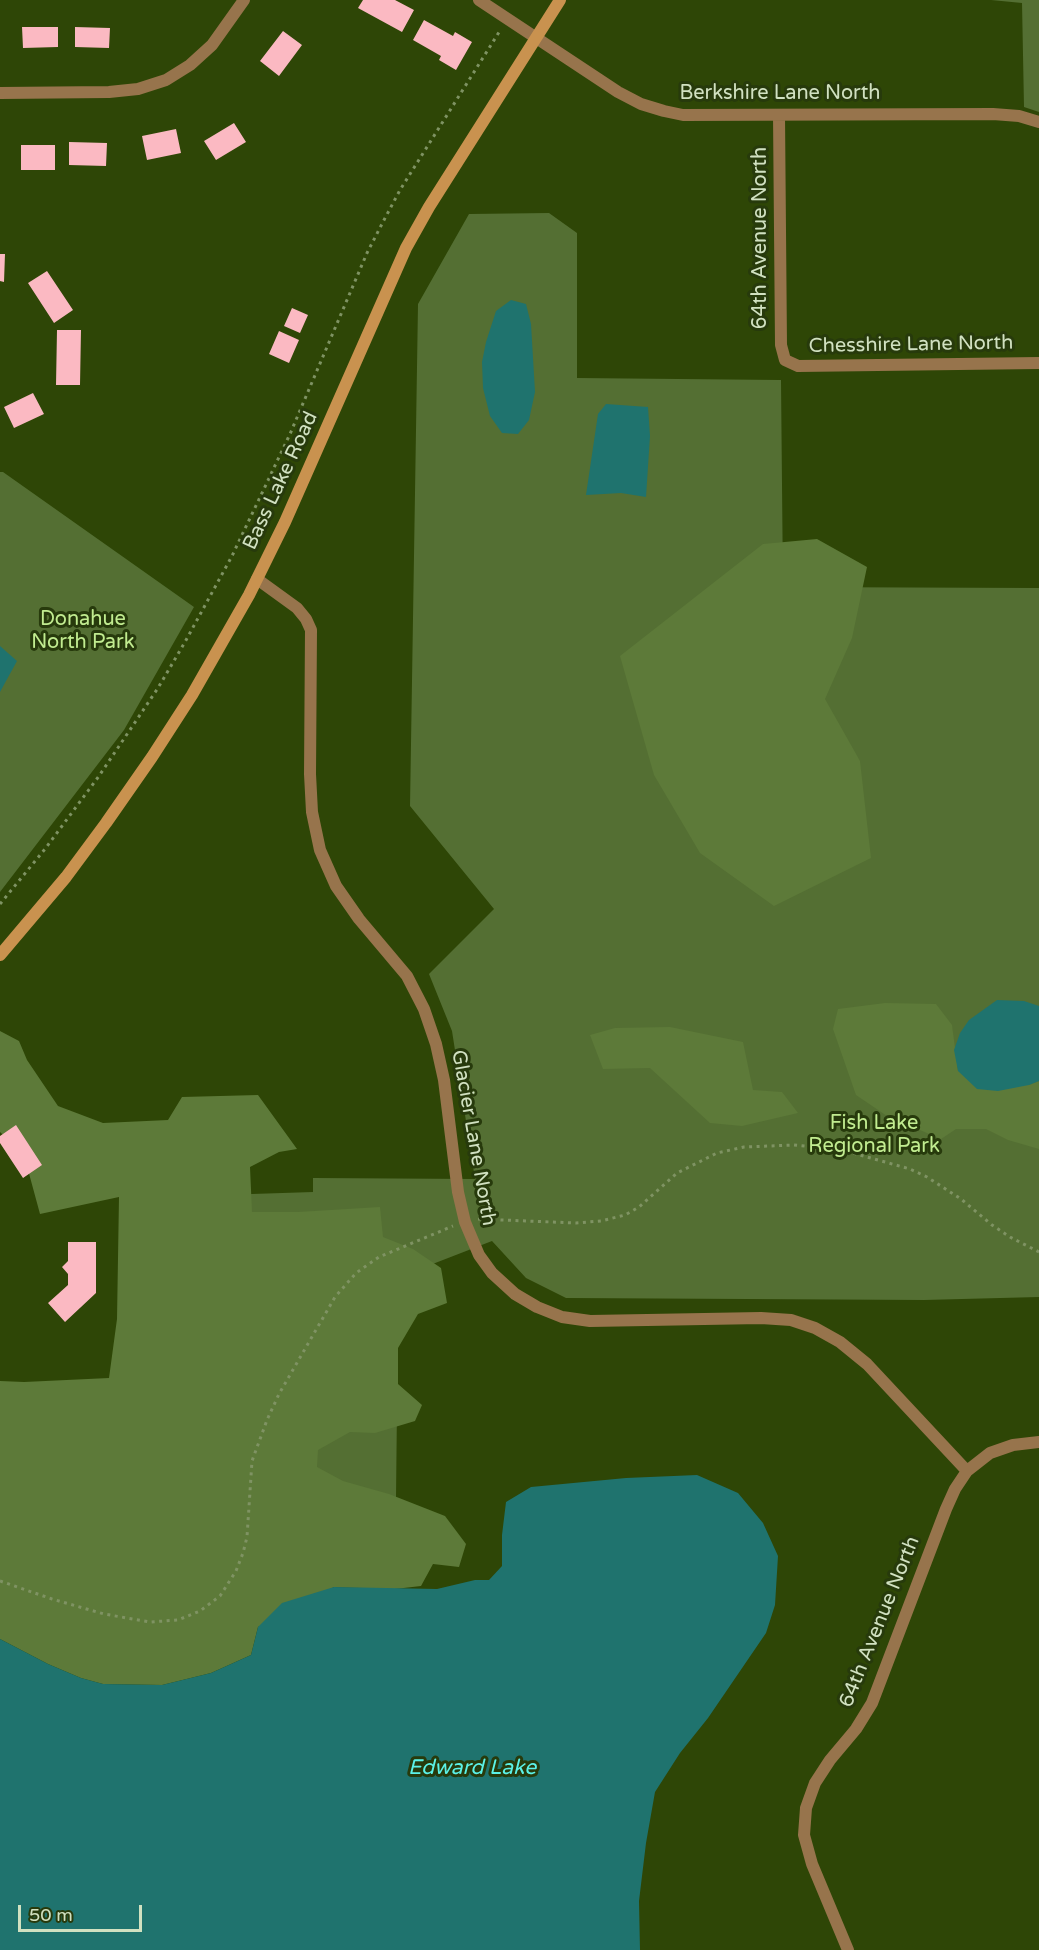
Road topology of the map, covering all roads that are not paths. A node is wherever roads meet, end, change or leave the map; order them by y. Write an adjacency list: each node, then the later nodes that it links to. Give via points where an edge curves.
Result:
1 (244, 0): 5 (street, via 212,45 166,80 138,89 109,92)
2 (479, 0): 4 (street, Berkshire Lane North)
3 (560, 0): 4 (main road, Bass Lake Road)
4 (535, 39): 6 (street, Berkshire Lane North, via 641,104 683,115); 10 (main road, Bass Lake Road, via 406,248 313,462)
5 (0, 93)
6 (779, 115): 7 (street, Berkshire Lane North, via 993,114); 8 (street, 64th Avenue North, via 781,345)
7 (1039, 122)
8 (785, 360): 9 (street, Chesshire Lane North, via 798,366)
9 (1039, 363)
10 (257, 579): 11 (main road, Bass Lake Road, via 152,757 66,877); 13 (street, Glacier Lane North, via 297,608 311,630 310,774 320,850 336,886 407,976 424,1009 444,1080 465,1222 479,1255 492,1273 515,1294 562,1317 590,1321 761,1318 791,1320 815,1328 867,1364)
11 (0, 955)
12 (1039, 1442): 13 (street, via 998,1450)
13 (967, 1471): 14 (street, 64th Avenue North, via 946,1509 872,1703 815,1783 806,1808 804,1835 812,1864)
14 (848, 1950)

